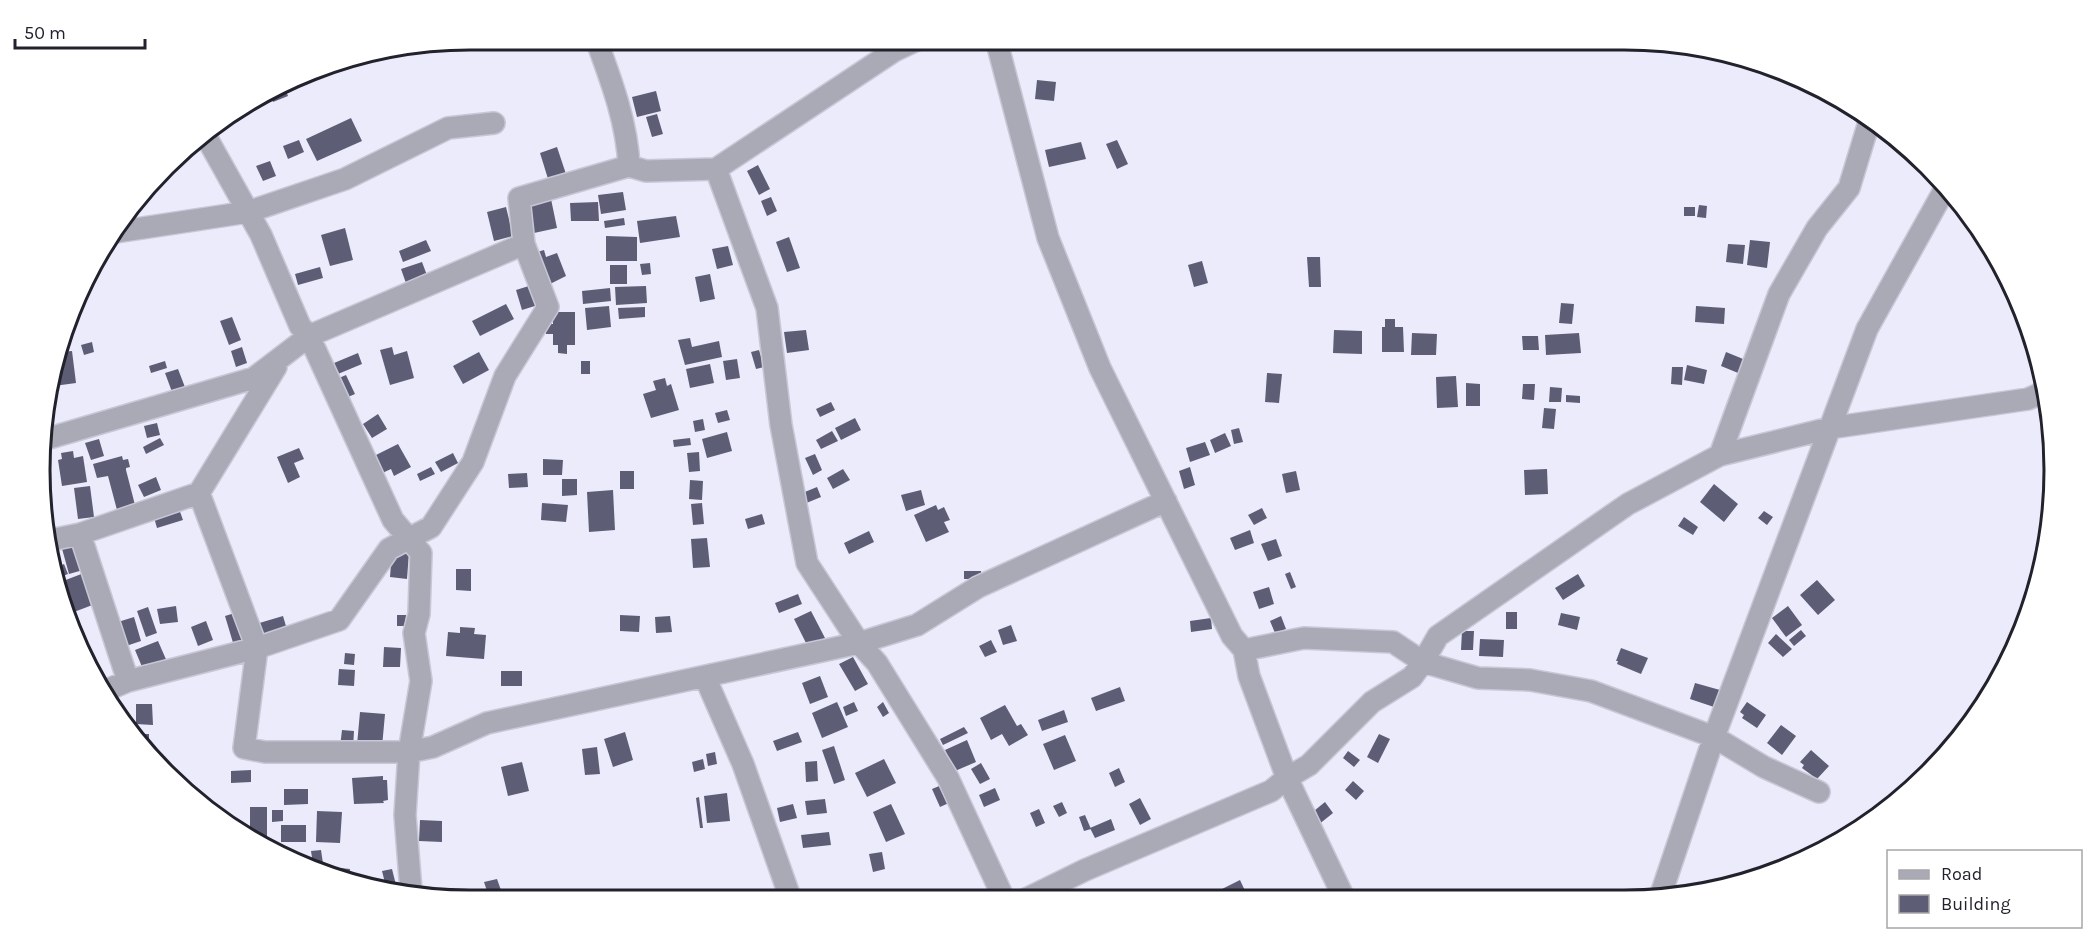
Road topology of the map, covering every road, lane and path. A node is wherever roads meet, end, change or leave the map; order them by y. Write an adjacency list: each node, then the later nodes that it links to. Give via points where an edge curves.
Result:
1 (600, 50): 7 (street, via 614,87)
2 (896, 50): 8 (street)
3 (999, 50): 20 (street, via 1048,238 1100,368)
4 (494, 123): 10 (street, via 448,128 345,179)
5 (1868, 127): 18 (street, via 1849,189 1817,228 1779,294)
6 (208, 141): 10 (street)
7 (629, 166): 8 (street, via 646,171); 12 (street, via 519,198)
8 (716, 169): 24 (street, via 767,308 781,425 807,563)
9 (1942, 195): 16 (street, via 1867,329)
10 (248, 212): 11 (street); 13 (street, via 300,326)
11 (124, 231)
12 (524, 244): 13 (street); 22 (street, via 548,307 505,376 473,462 431,527)
13 (309, 336): 14 (street); 22 (street, via 393,520)
14 (284, 355): 17 (street, via 254,378); 19 (street)
15 (2037, 395): 16 (street)
16 (1830, 428): 18 (street); 31 (street)
17 (50, 438)
18 (1720, 455): 27 (street, via 1628,504 1438,636)
19 (199, 493): 21 (street); 25 (street)
20 (1166, 501): 24 (street, via 978,587 917,625); 26 (street, via 1232,636)
21 (80, 534): 23 (street); 29 (street)
22 (409, 539): 25 (street, via 389,549 339,620); 32 (street, via 421,553 419,614 414,633 421,681)
23 (56, 540)
24 (859, 643): 28 (street); 38 (street, via 877,663 948,778)
25 (257, 648): 29 (street); 32 (street, via 244,748 265,752)
26 (1244, 650): 27 (street, via 1304,638 1393,642); 33 (street, via 1249,676)
27 (1423, 662): 31 (street, via 1478,678 1530,680 1591,691); 33 (street, via 1412,677 1372,702 1309,765)
28 (705, 677): 32 (street, via 487,723 433,747); 37 (street, via 743,764)
29 (128, 681): 30 (street)
30 (111, 688)
31 (1714, 737): 34 (street, via 1764,767); 36 (street)
32 (409, 752): 35 (street, via 405,815)
33 (1287, 778): 39 (street, via 1271,791); 40 (street)
34 (1819, 792)
35 (411, 886)
36 (1663, 889)
37 (787, 890)
38 (1000, 890)
39 (1044, 890)
40 (1340, 890)

